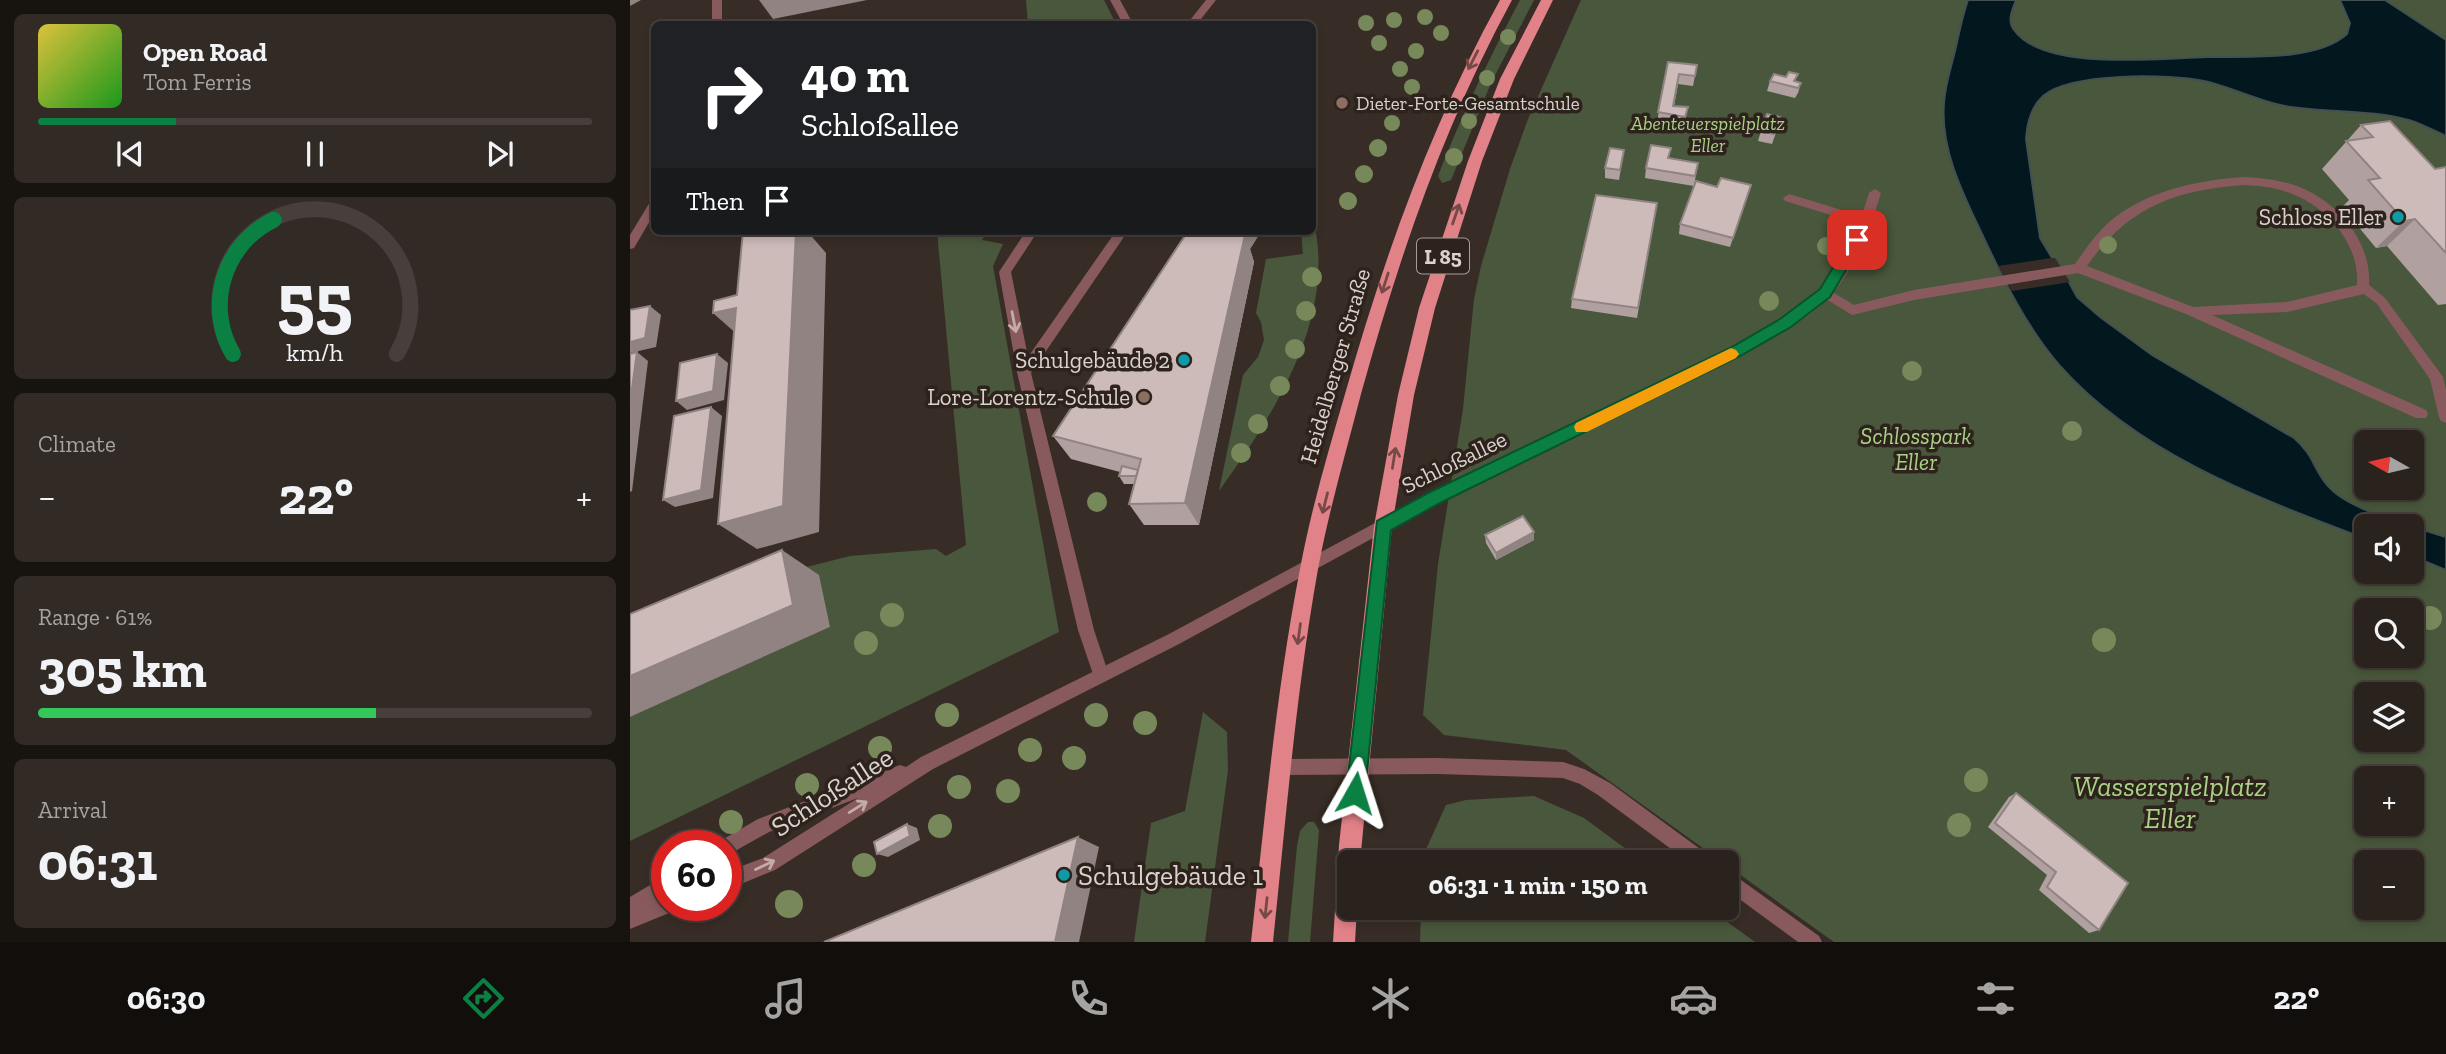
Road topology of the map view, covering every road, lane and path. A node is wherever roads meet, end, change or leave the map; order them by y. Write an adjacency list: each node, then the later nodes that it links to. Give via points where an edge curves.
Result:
1 (717, 0): 6 (street)
2 (1115, 0): 7 (street)
3 (1211, 0): 8 (street)
4 (1506, 0): 24 (main road, Heidelberger Straße / L 85, one-way to 24, via 1430,151 1401,233 1372,324)
5 (1547, 0): 23 (main road, L 85, one-way to 5, via 1406,395 1451,228 1507,79)
6 (717, 21)
7 (1126, 21)
8 (1194, 21)
9 (1875, 193): 12 (street, Schloßallee)
10 (1789, 198): 12 (street)
11 (651, 210): 15 (street)
12 (1867, 222): 18 (street, Schloßallee)
13 (1029, 235): 20 (street, one-way to 20, via 1005,272)
14 (1119, 235): 20 (street)
15 (630, 245)
16 (2080, 268): 17 (street, via 2109,229 2159,199 2218,183 2268,183 2295,191 2331,213 2358,252); 18 (street, via 2005,278 1852,310); 19 (street)
17 (2363, 288): 19 (street, via 2287,307); 22 (street, via 2381,301 2436,377)
18 (1825, 293): 23 (street, Schloßallee, via 1801,313 1735,352)
19 (2190, 311): 21 (street)
20 (1024, 372): 25 (street)
21 (2421, 414)
22 (2446, 417)
23 (1383, 526): 24 (street, Schloßallee); 27 (main road, L 85)
24 (1310, 566): 25 (street, Schloßallee); 28 (main road, Heidelberger Straße / L 85, one-way to 28)
25 (1101, 676): 26 (street, Schloßallee)
26 (927, 763): 29 (street, Schloßallee, via 764,825); 31 (street, Schloßallee, one-way to 26, via 769,864)
27 (1358, 766): 28 (street); 30 (street, via 1563,770 1604,789); 38 (main road, L 85)
28 (1282, 767): 37 (main road, Heidelberger Straße / L 85, one-way to 37)
29 (742, 838)
30 (1687, 850)
31 (742, 875)
32 (1739, 888): 39 (street)
33 (651, 894): 34 (street)
34 (630, 907)
35 (651, 912): 36 (street)
36 (630, 920)
37 (1262, 942)
38 (1344, 942)
39 (1814, 942)

